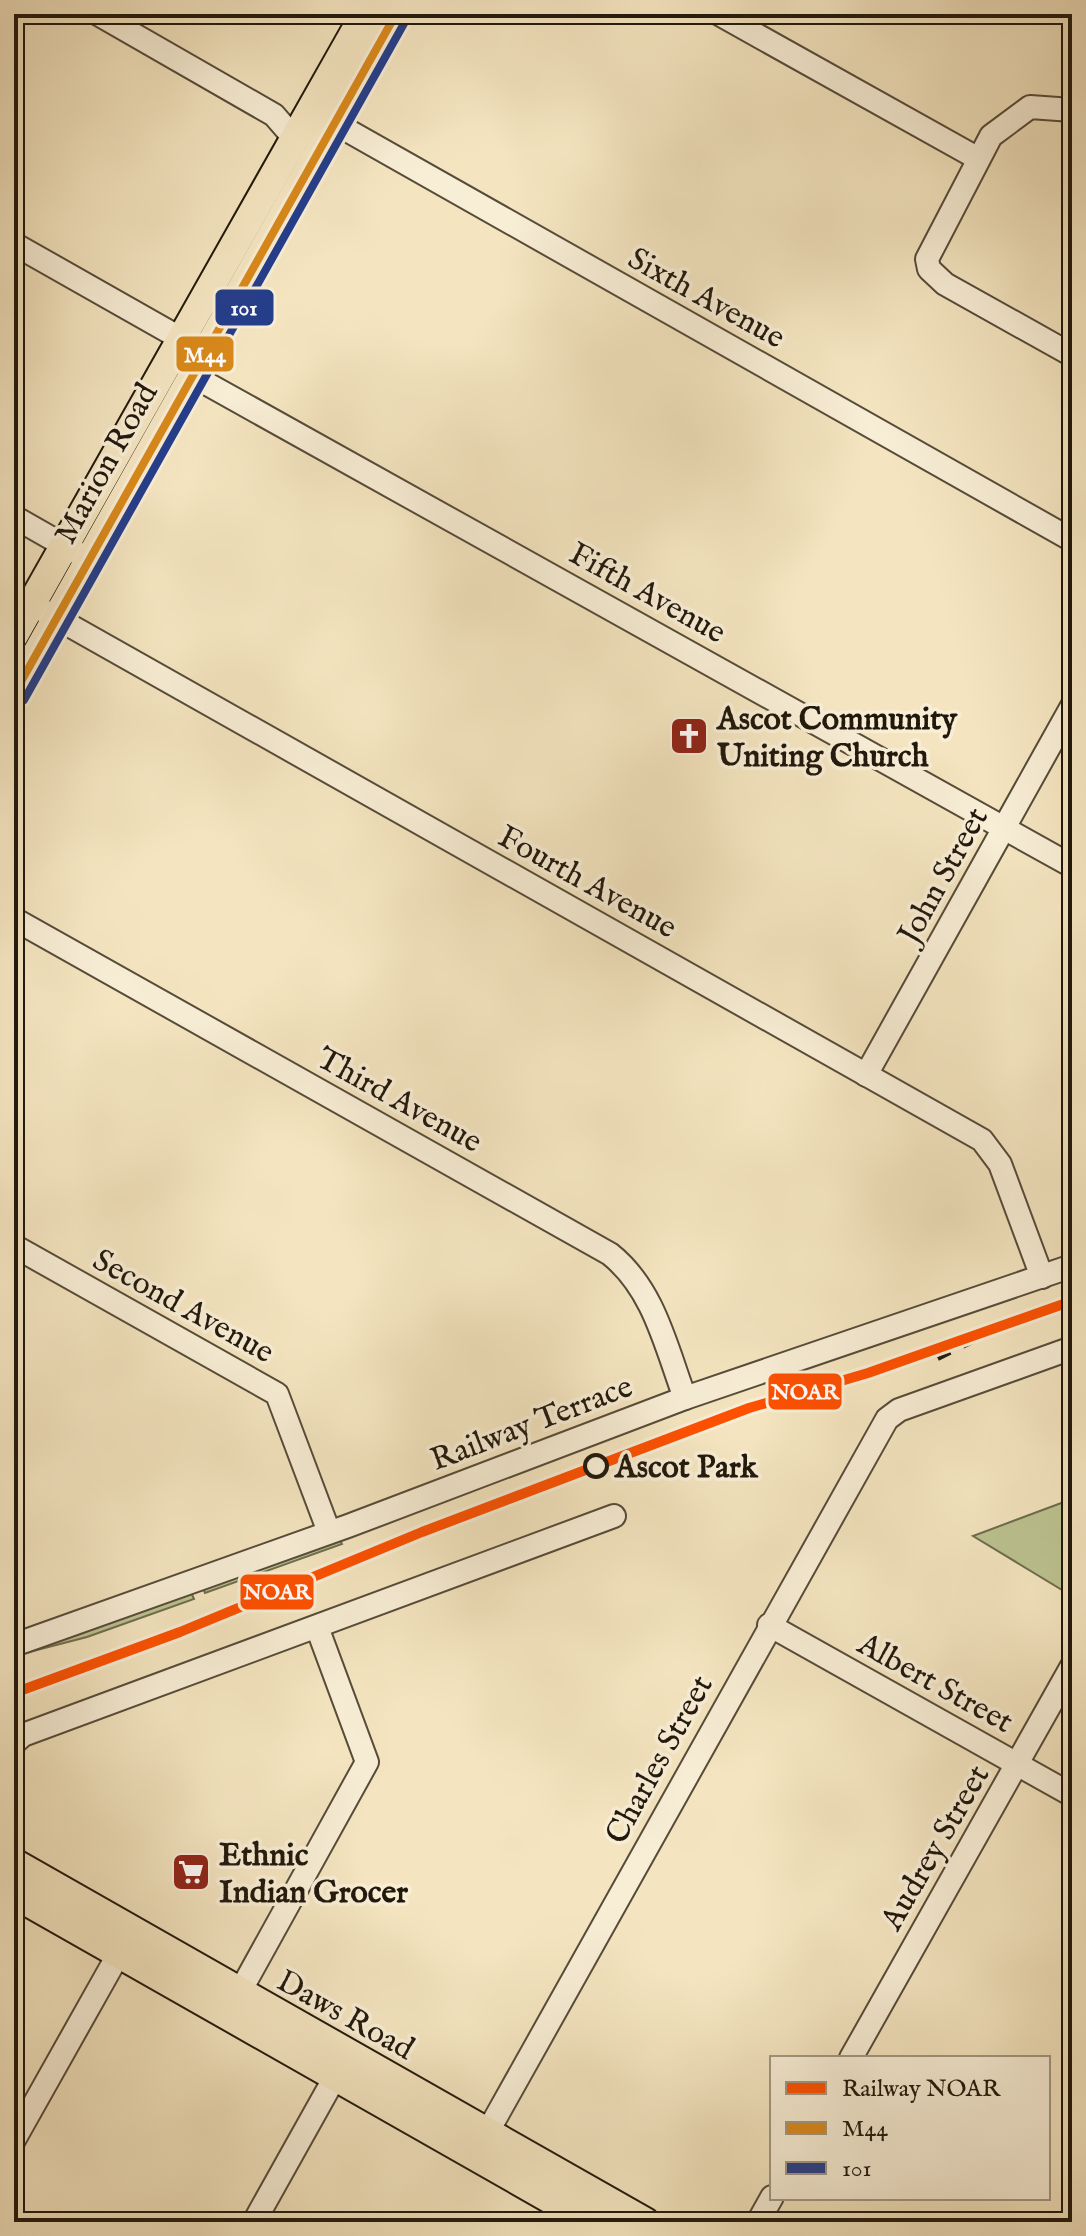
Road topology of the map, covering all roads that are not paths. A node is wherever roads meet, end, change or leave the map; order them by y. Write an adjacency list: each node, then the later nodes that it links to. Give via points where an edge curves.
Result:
1 (98, 14): 7 (street, via 274,115)
2 (365, 14): 6 (main road, Marion Road)
3 (396, 14): 6 (main road, Marion Road)
4 (719, 14): 8 (street)
5 (1072, 110): 8 (street, via 1030,107 991,136)
6 (322, 116): 7 (main road, Marion Road); 12 (main road, Marion Road); 14 (street, Sixth Avenue)
7 (294, 138): 10 (main road, Marion Road)
8 (977, 158): 11 (street, via 929,251 929,269 945,284)
9 (14, 244): 10 (street, Fifth Avenue)
10 (181, 339): 12 (street, Fifth Avenue); 15 (main road, Marion Road)
11 (1072, 355)
12 (199, 364): 16 (main road, Marion Road); 22 (street, Fifth Avenue, via 219,388)
13 (14, 517): 15 (street)
14 (1072, 540)
15 (65, 545): 16 (street); 17 (main road, Marion Road)
16 (90, 560): 18 (main road, Marion Road)
17 (32, 604): 18 (street, Fourth Avenue); 19 (main road, Marion Road)
18 (56, 618): 20 (main road, Marion Road); 25 (street, Fourth Avenue)
19 (14, 635)
20 (14, 694)
21 (1072, 706): 22 (street, John Street)
22 (1005, 828): 23 (street, Fifth Avenue); 25 (street, John Street)
23 (1072, 866)
24 (14, 919): 30 (street, Third Avenue, via 610,1254 631,1271 646,1294)
25 (866, 1075): 28 (street, Fourth Avenue, via 982,1140 1000,1164)
26 (14, 1246): 32 (street, Second Avenue, via 277,1394)
27 (1072, 1266): 28 (street, Railway Terrace)
28 (1042, 1277): 30 (street, Railway Terrace)
29 (1072, 1348): 33 (street, Charles Street, via 899,1410 887,1419)
30 (685, 1398): 32 (street, Railway Terrace)
31 (614, 1516): 34 (street)
32 (329, 1532): 35 (street, Railway Terrace)
33 (769, 1625): 38 (street, Albert Street); 46 (street, Charles Street)
34 (317, 1627): 37 (street, via 23,1735); 43 (street, via 367,1762)
35 (14, 1645)
36 (1072, 1666): 38 (street, Audrey Street)
37 (14, 1743)
38 (1017, 1765): 39 (street, Albert Street); 44 (street, Audrey Street)
39 (1072, 1795)
40 (14, 1863): 42 (main road, Daws Road)
41 (14, 1894): 42 (main road, Daws Road)
42 (125, 1943): 43 (main road, Daws Road); 47 (street)
43 (233, 2004): 45 (main road, Daws Road); 46 (main road, Daws Road)
44 (852, 2056)
45 (335, 2077): 49 (street); 50 (main road, Daws Road)
46 (487, 2133): 51 (main road, Daws Road)
47 (14, 2140)
48 (770, 2200): 52 (street)
49 (254, 2222)
50 (591, 2222)
51 (645, 2222)
52 (758, 2222)

